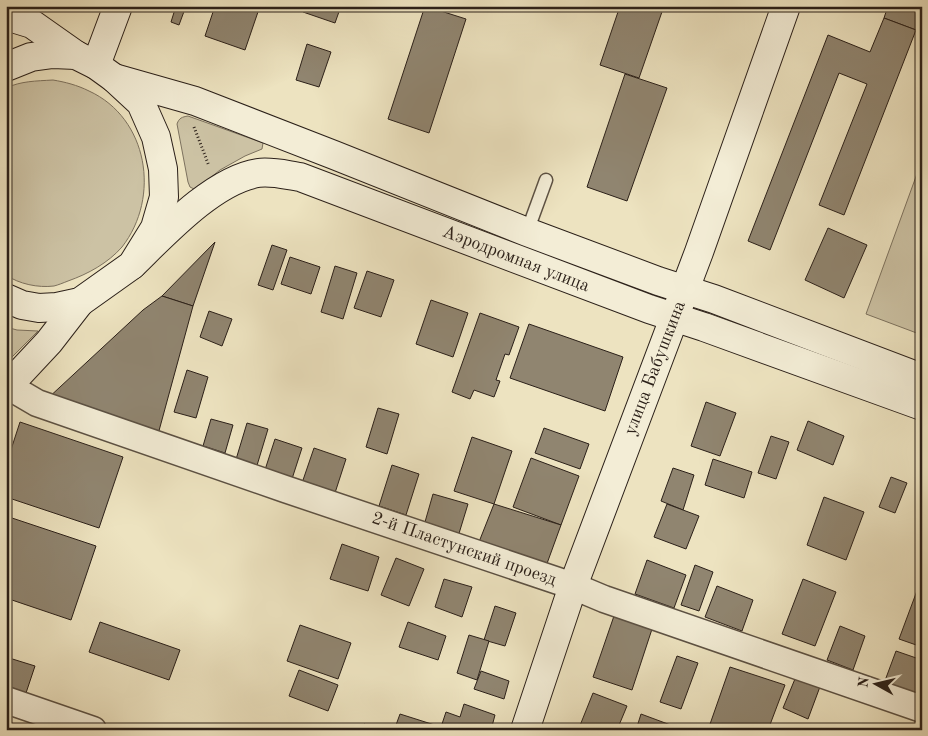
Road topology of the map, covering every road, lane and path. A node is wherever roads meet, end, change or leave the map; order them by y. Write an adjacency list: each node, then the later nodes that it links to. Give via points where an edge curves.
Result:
1 (118, 6): 4 (street)
2 (786, 6): 11 (street, улица Бабушкина)
3 (6, 16): 4 (street, via 32,24)
4 (95, 66): 5 (street, via 53,54 31,57); 9 (street, Аэродромная улица, via 238,117); 10 (street, via 141,103 156,137 163,169 164,197 155,228)
5 (6, 67)
6 (193, 123): 7 (path)
7 (209, 166)
8 (546, 180): 9 (lane)
9 (527, 232): 11 (street, Аэродромная улица)
10 (132, 265): 13 (street); 14 (street, Аэродромная улица, via 189,211 219,190 239,178 258,173 278,173 300,177)
11 (685, 289): 14 (street, улица Бабушкина); 15 (street, Аэродромная улица)
12 (6, 298): 13 (street, via 39,308)
13 (80, 302): 16 (street, via 49,342)
14 (674, 317): 17 (street, Аэродромная улица); 18 (street, улица Бабушкина)
15 (922, 378)
16 (7, 387): 18 (street, 2-й Пластунский проезд, via 37,403)
17 (922, 406)
18 (573, 586): 20 (street, 2-й Пластунский проезд); 22 (street, улица Бабушкина)
19 (6, 700): 21 (street)
20 (922, 709)
21 (93, 730)
22 (524, 730)

